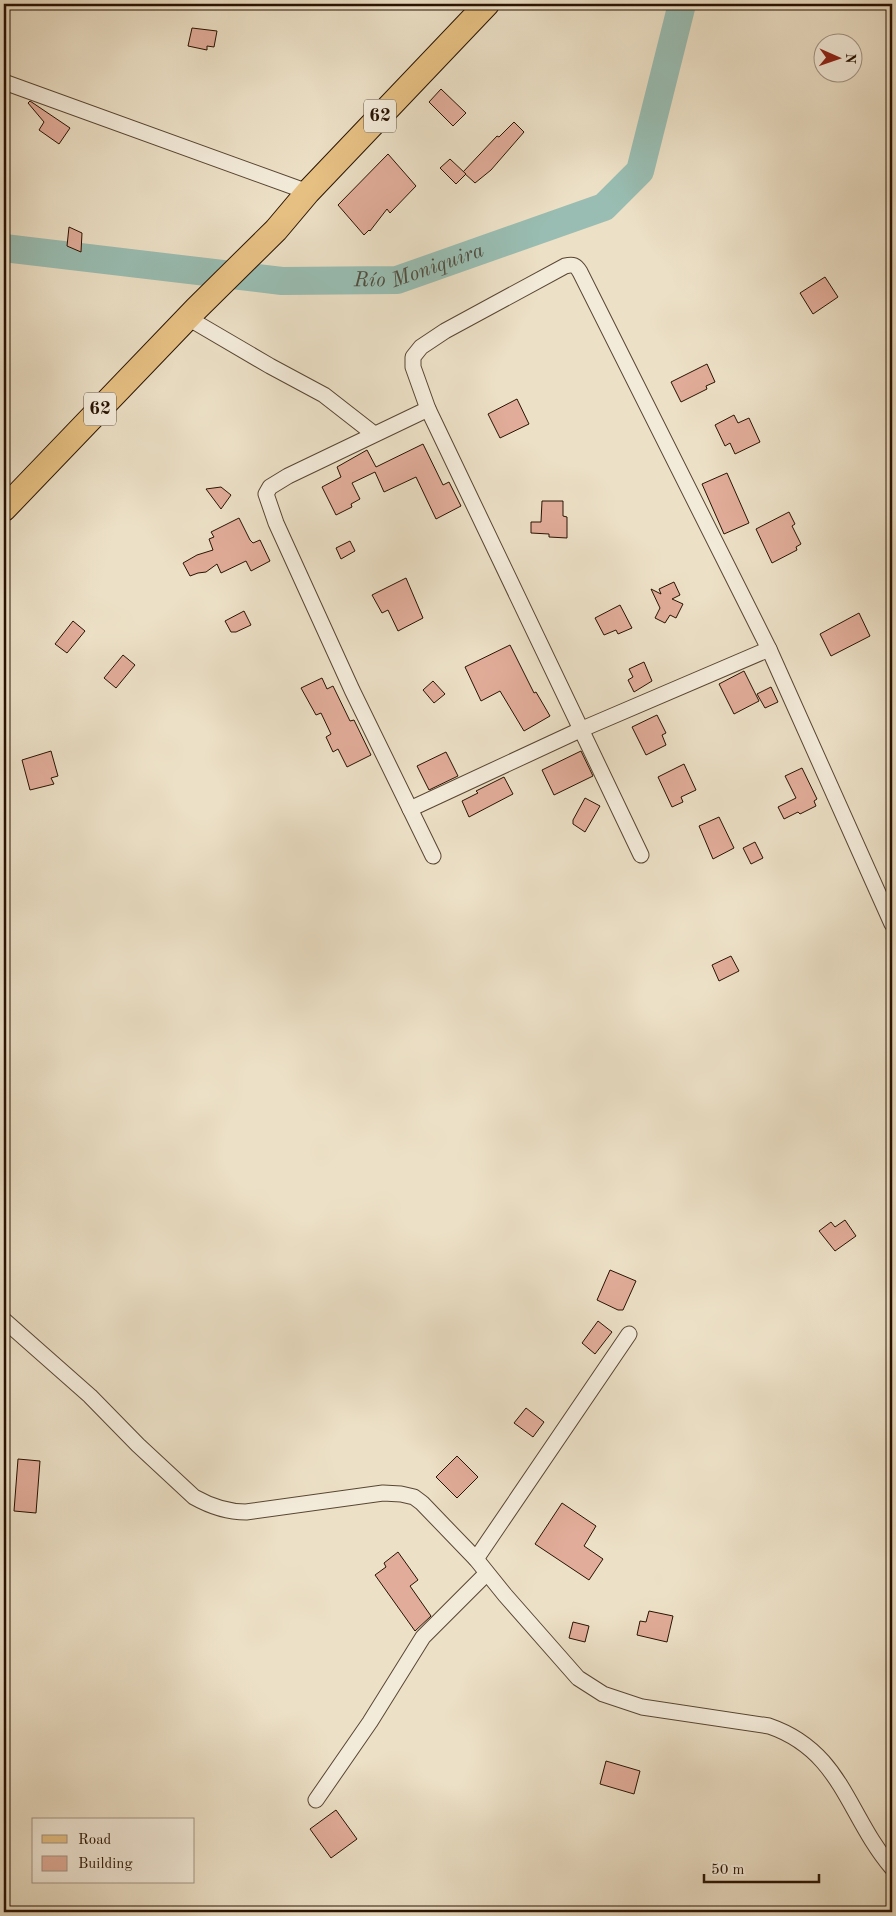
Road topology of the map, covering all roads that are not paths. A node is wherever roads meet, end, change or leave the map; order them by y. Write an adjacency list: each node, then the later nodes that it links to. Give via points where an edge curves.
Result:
1 (487, 4): 3 (main road, 62)
2 (4, 82): 3 (street)
3 (308, 192): 4 (main road, 62, via 276,230)
4 (192, 313): 6 (street, via 270,366 324,395); 7 (main road, 62)
5 (428, 409): 6 (street); 8 (street, via 413,367 414,357 421,346 565,266 576,266); 9 (street)
6 (374, 434): 10 (street, via 270,486 266,498 352,690)
7 (4, 509)
8 (769, 650): 9 (street); 13 (street)
9 (580, 730): 10 (street); 12 (street)
10 (410, 809): 11 (street)
11 (433, 856)
12 (641, 856)
13 (892, 924)
14 (4, 1320): 16 (street, via 90,1396 194,1497 210,1505 246,1512 366,1494 401,1494 422,1502)
15 (629, 1334): 16 (street)
16 (476, 1559): 17 (street)
17 (486, 1574): 18 (street, via 423,1637); 19 (street, via 578,1678 603,1694 642,1707 769,1726 806,1744 836,1779 870,1838)
18 (316, 1800)
19 (892, 1868)

